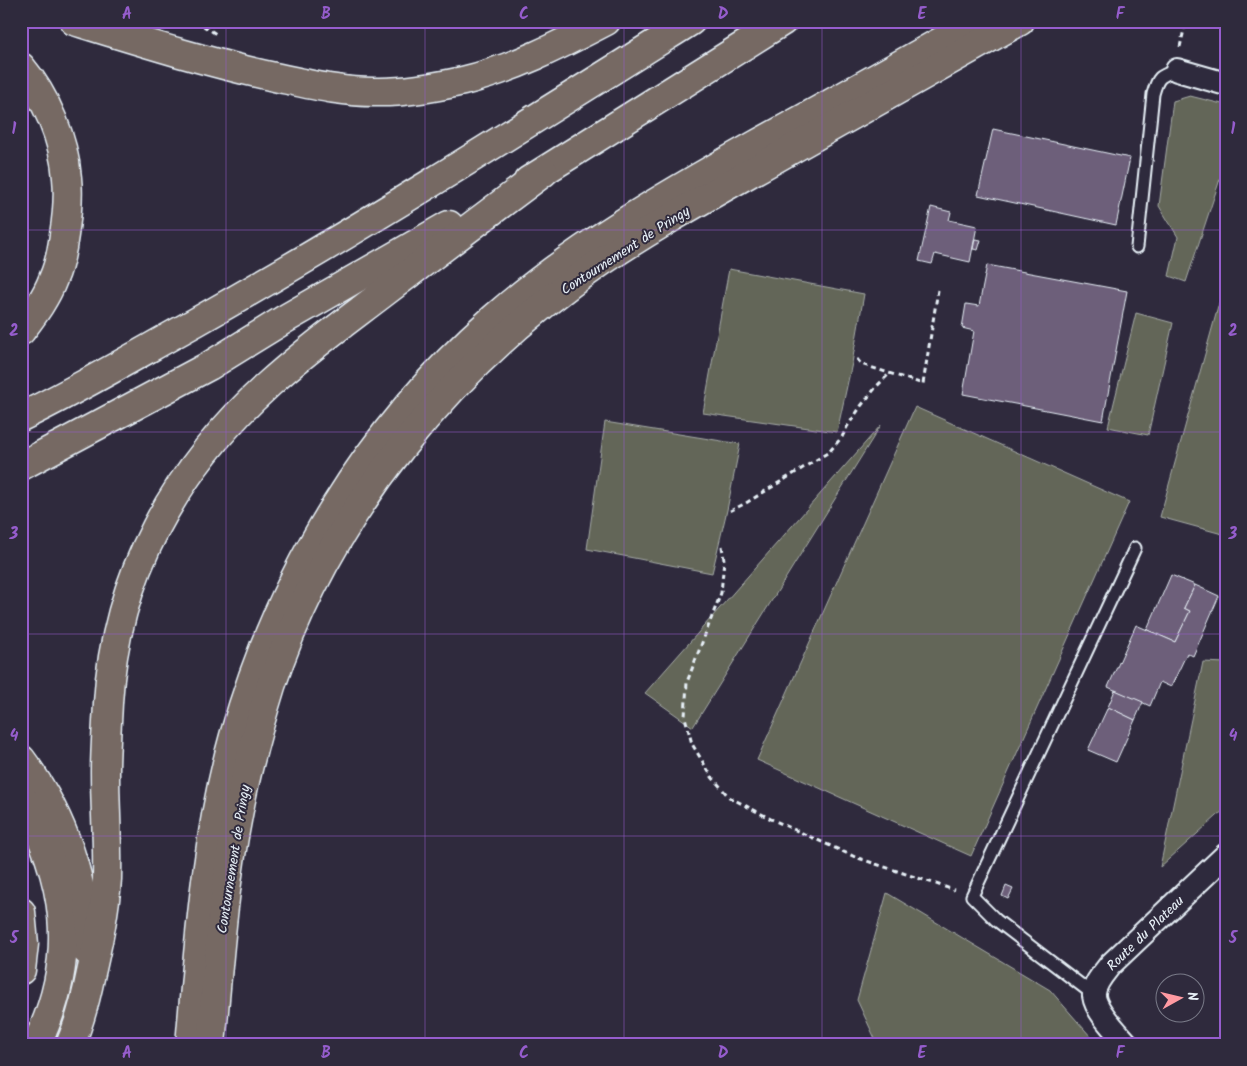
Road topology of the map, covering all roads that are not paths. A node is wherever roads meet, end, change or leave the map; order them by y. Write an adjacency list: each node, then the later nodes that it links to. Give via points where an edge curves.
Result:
1 (74, 21): 2 (highway, via 228,67 310,85 380,92 427,88 481,76 530,58)
2 (606, 21)
3 (690, 21): 13 (highway, via 477,155 264,283 128,361)
4 (783, 21): 10 (highway)
5 (977, 21): 25 (highway, Contournement de Pringy, via 677,190 531,288 459,351 396,420 361,465 308,551 275,619 234,736 217,810)
6 (1020, 21): 26 (highway, Contournement de Pringy, via 684,210 602,262 518,325 446,395 414,432 355,513 330,555 307,600 273,682 238,814)
7 (21, 67): 12 (highway, via 31,79 56,128 67,177 67,212 53,280)
8 (1178, 70): 9 (street); 11 (lane, via 1157,80 1153,94)
9 (1226, 84)
10 (544, 172): 14 (highway, via 285,318 209,366); 21 (highway, via 306,352 268,385 217,436 161,515 135,572 122,612 113,657 105,769 107,878 102,928)
11 (1137, 247)
12 (21, 331)
13 (21, 417)
14 (21, 466)
15 (1135, 548): 22 (lane, via 972,896 996,920)
16 (21, 759): 21 (highway, via 46,797 72,856 84,917)
17 (21, 795): 23 (highway, via 35,819 52,863 60,892 63,929 62,964 57,988)
18 (1226, 855): 22 (street, Route du Plateau, via 1110,965 1097,982)
19 (21, 912): 20 (highway, via 24,944)
20 (21, 970)
21 (86, 995): 24 (highway)
22 (1094, 995): 27 (street, via 1100,1010)
23 (36, 1045)
24 (70, 1045)
25 (190, 1045)
26 (211, 1045)
27 (1128, 1045)

